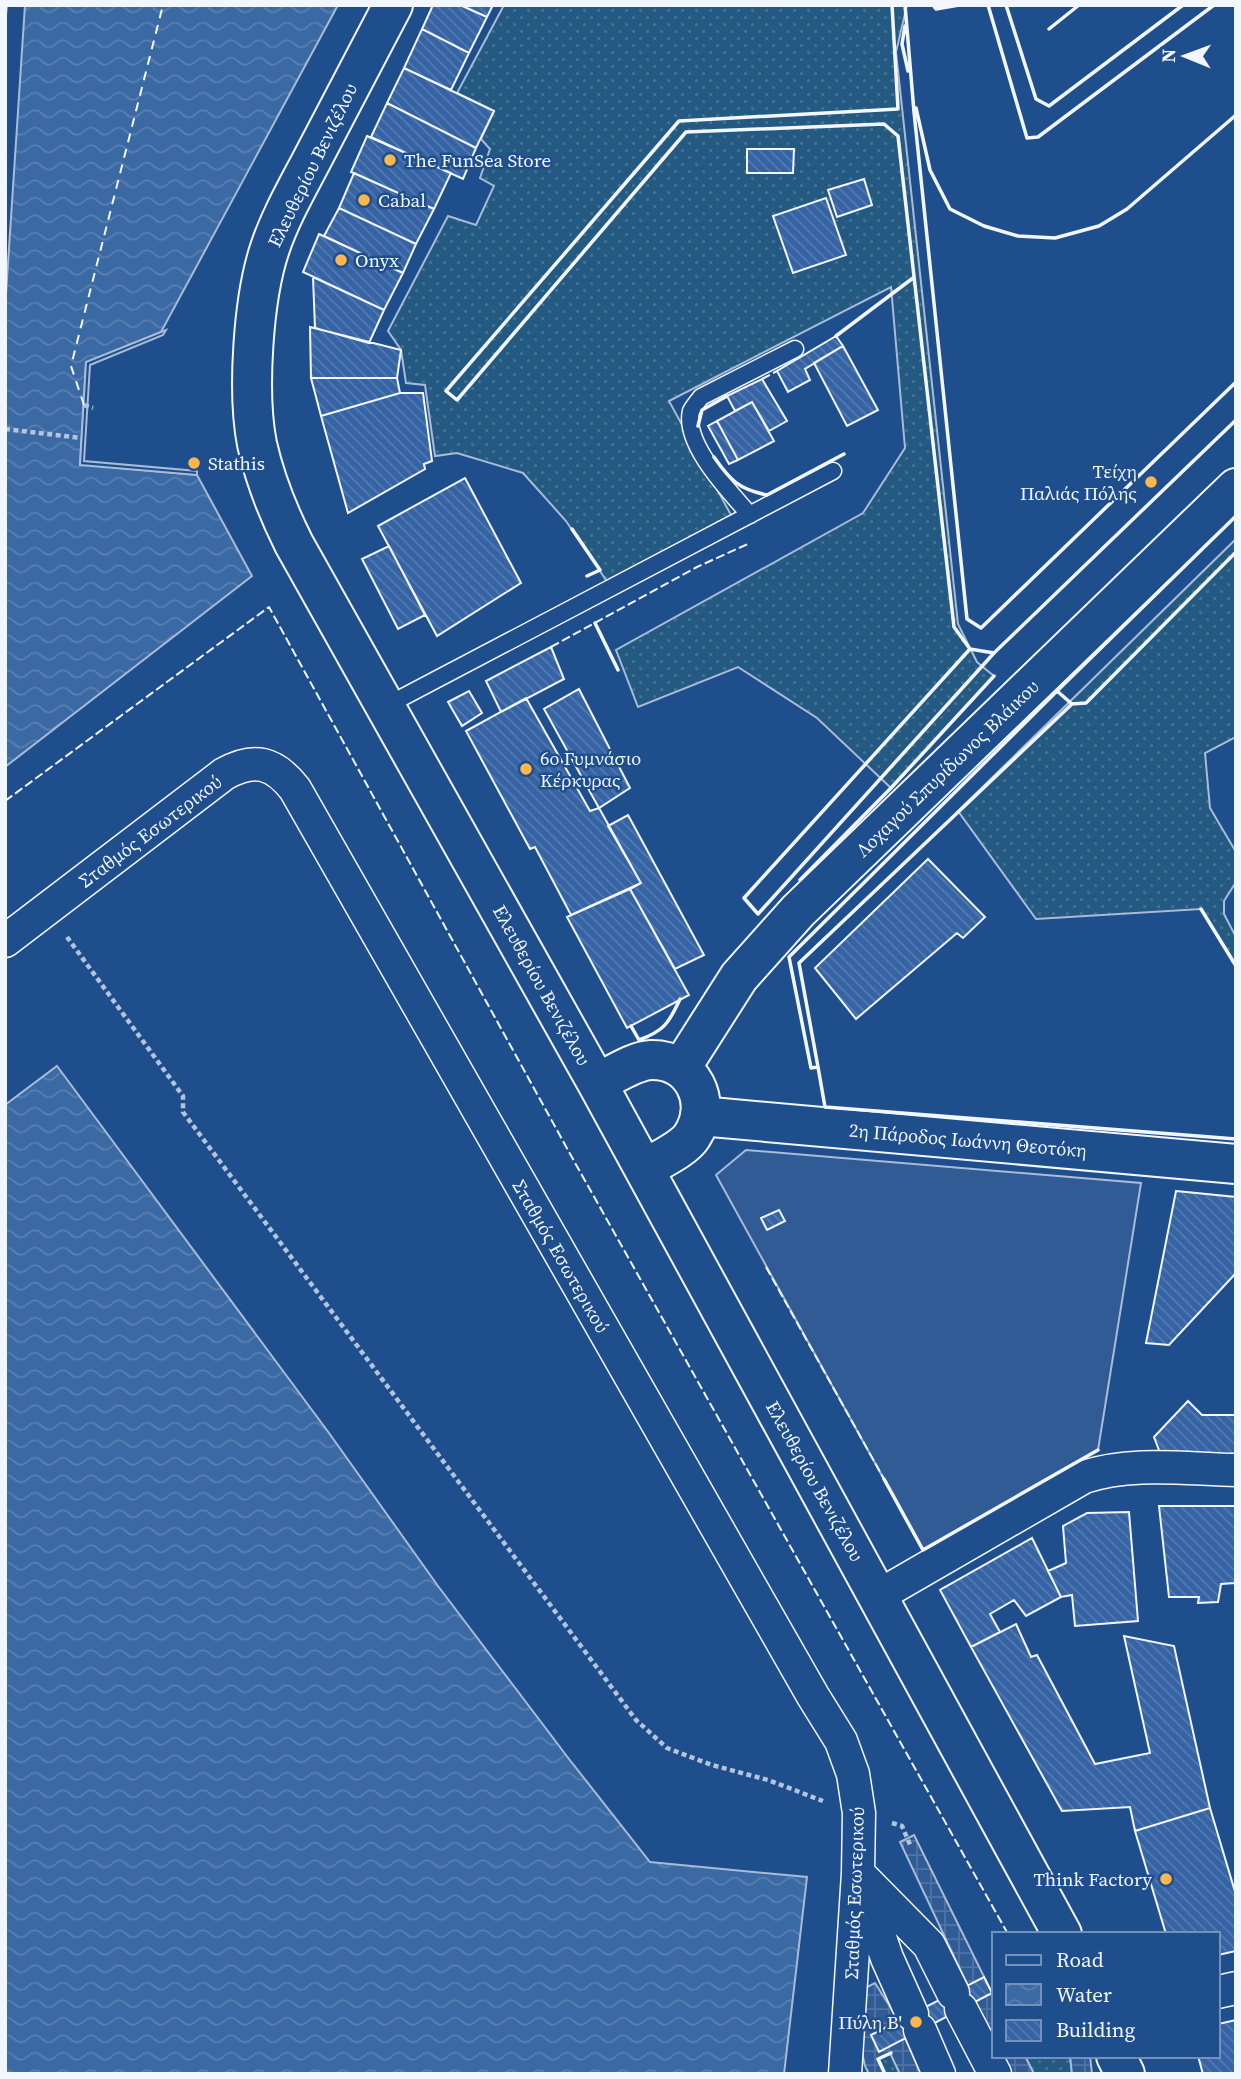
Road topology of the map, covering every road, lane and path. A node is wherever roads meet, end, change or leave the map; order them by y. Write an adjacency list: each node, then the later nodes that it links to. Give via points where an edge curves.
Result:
1 (393, 5): 10 (main road, Ελευθερίου Βενιζέλου, via 270,249 260,289 253,393 257,441 281,517)
2 (795, 349): 9 (lane, via 701,397 691,410 692,436 714,472)
3 (84, 405): 4 (path)
4 (93, 408)
5 (5, 429): 6 (path)
6 (82, 438)
7 (833, 471): 9 (lane)
8 (1236, 488): 13 (main road, Λοχαγού Σπυρίδωνος Βλάικου, via 798,911 739,977)
9 (750, 515): 10 (lane)
10 (386, 706): 14 (main road, Ελευθερίου Βενιζέλου)
11 (47, 909): 12 (street, Σταθμός Εσωτερικού); 20 (path, via 183,1096 183,1112 636,1720 667,1748); 23 (street, Σταθμός Εσωτερικού, via 236,767 261,764 285,776 841,1741 853,1774 859,1813)
12 (5, 941)
13 (681, 1068): 14 (main road, via 648,1060); 15 (main road, via 701,1096)
14 (597, 1083): 17 (main road, Ελευθερίου Βενιζέλου)
15 (701, 1116): 16 (main road, 2η Πάροδος Ιωάννη Θεοτόκη); 17 (main road, via 692,1138)
16 (1236, 1164)
17 (644, 1170): 19 (main road, Ελευθερίου Βενιζέλου)
18 (1236, 1470): 19 (street, via 1123,1468 1084,1477)
19 (878, 1596): 24 (main road, Ελευθερίου Βενιζέλου)
20 (830, 1803)
21 (902, 1826): 22 (path)
22 (911, 1847)
23 (858, 1873): 26 (street, Σταθμός Εσωτερικού); 27 (street, via 887,1958); 28 (street, via 929,1945)
24 (1061, 1932)
25 (1115, 2058): 29 (main road)
26 (845, 2074)
27 (939, 2074)
28 (995, 2074)
29 (1125, 2074)

